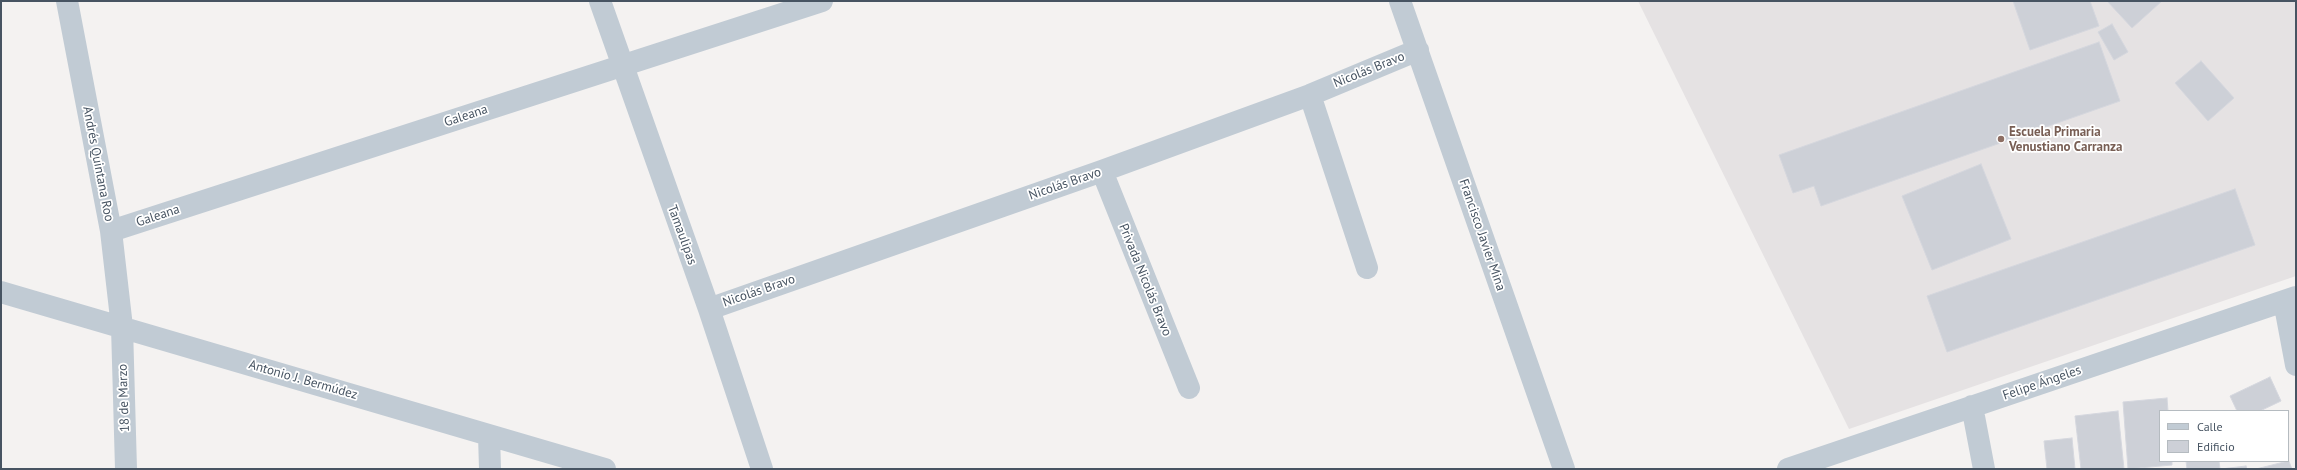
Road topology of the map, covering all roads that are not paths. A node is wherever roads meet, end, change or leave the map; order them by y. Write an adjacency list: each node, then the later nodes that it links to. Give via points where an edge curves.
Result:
1 (67, 1): 9 (street, Andrés Quintana Roo)
2 (600, 1): 6 (street, Tamaulipas)
3 (822, 1): 6 (street, Galeana)
4 (1400, 1): 5 (street, Francisco Javier Mina)
5 (1418, 50): 7 (street, Nicolás Bravo); 23 (street, Francisco Javier Mina)
6 (622, 66): 9 (street, Galeana); 13 (street, Tamaulipas)
7 (1310, 95): 8 (street, Nicolás Bravo); 10 (street)
8 (1102, 171): 13 (street, Nicolás Bravo); 16 (street, Privada Nicolás Bravo)
9 (111, 231): 14 (street, Andrés Quintana Roo)
10 (1367, 268)
11 (1, 292): 14 (street, Antonio J. Bermúdez)
12 (2290, 299): 15 (street); 17 (street, Felipe Ángeles)
13 (709, 309): 22 (street, Tamaulipas)
14 (122, 327): 18 (street, Antonio J. Bermúdez); 19 (street, 18 de Marzo)
15 (2296, 365)
16 (1189, 388)
17 (1972, 406): 24 (street, Felipe Ángeles); 25 (street)
18 (489, 435): 20 (street); 21 (street, Antonio J. Bermúdez)
19 (126, 469)
20 (490, 469)
21 (604, 469)
22 (762, 469)
23 (1564, 469)
24 (1788, 469)
25 (1984, 469)

